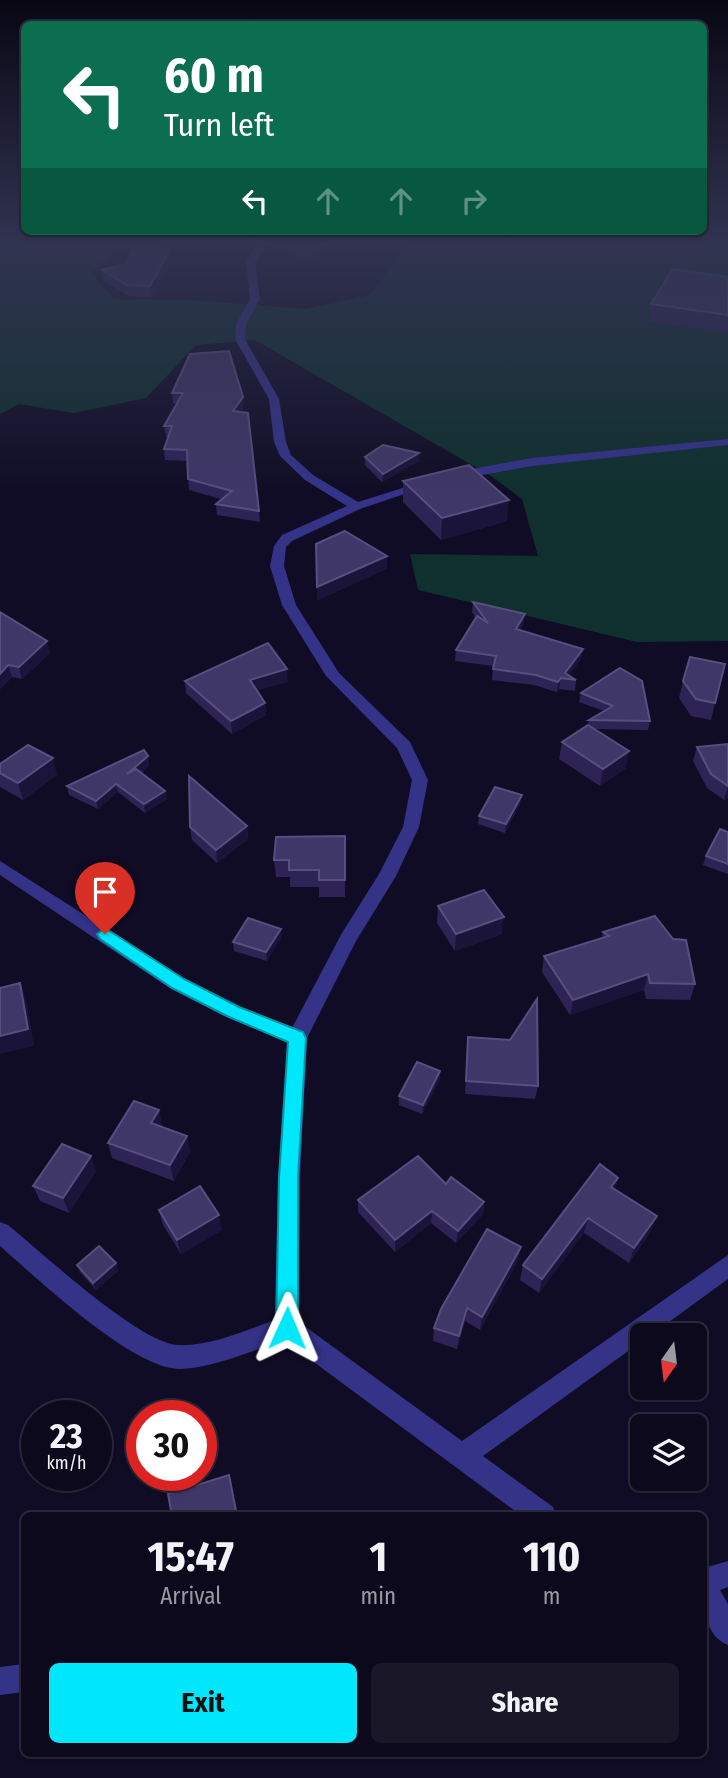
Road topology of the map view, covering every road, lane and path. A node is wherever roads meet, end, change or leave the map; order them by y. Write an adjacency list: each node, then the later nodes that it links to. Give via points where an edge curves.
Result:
1 (240, 327): 3 (street, via 239,337 275,401 276,425 286,456)
2 (728, 442): 3 (street, via 532,462 453,477)
3 (356, 506): 5 (street, via 286,538 277,566 289,605 333,676 404,746 420,780 411,827)
4 (0, 867): 5 (street, via 178,984)
5 (297, 1038): 8 (street)
6 (0, 1233): 8 (street, via 123,1334 175,1358)
7 (728, 1266): 9 (street)
8 (287, 1328): 9 (street)
9 (461, 1457): 10 (street)
10 (538, 1512)
11 (728, 1574): 12 (street)
12 (707, 1580)
13 (707, 1593): 14 (street)
14 (728, 1631)
15 (21, 1678): 16 (street)
16 (0, 1681)

